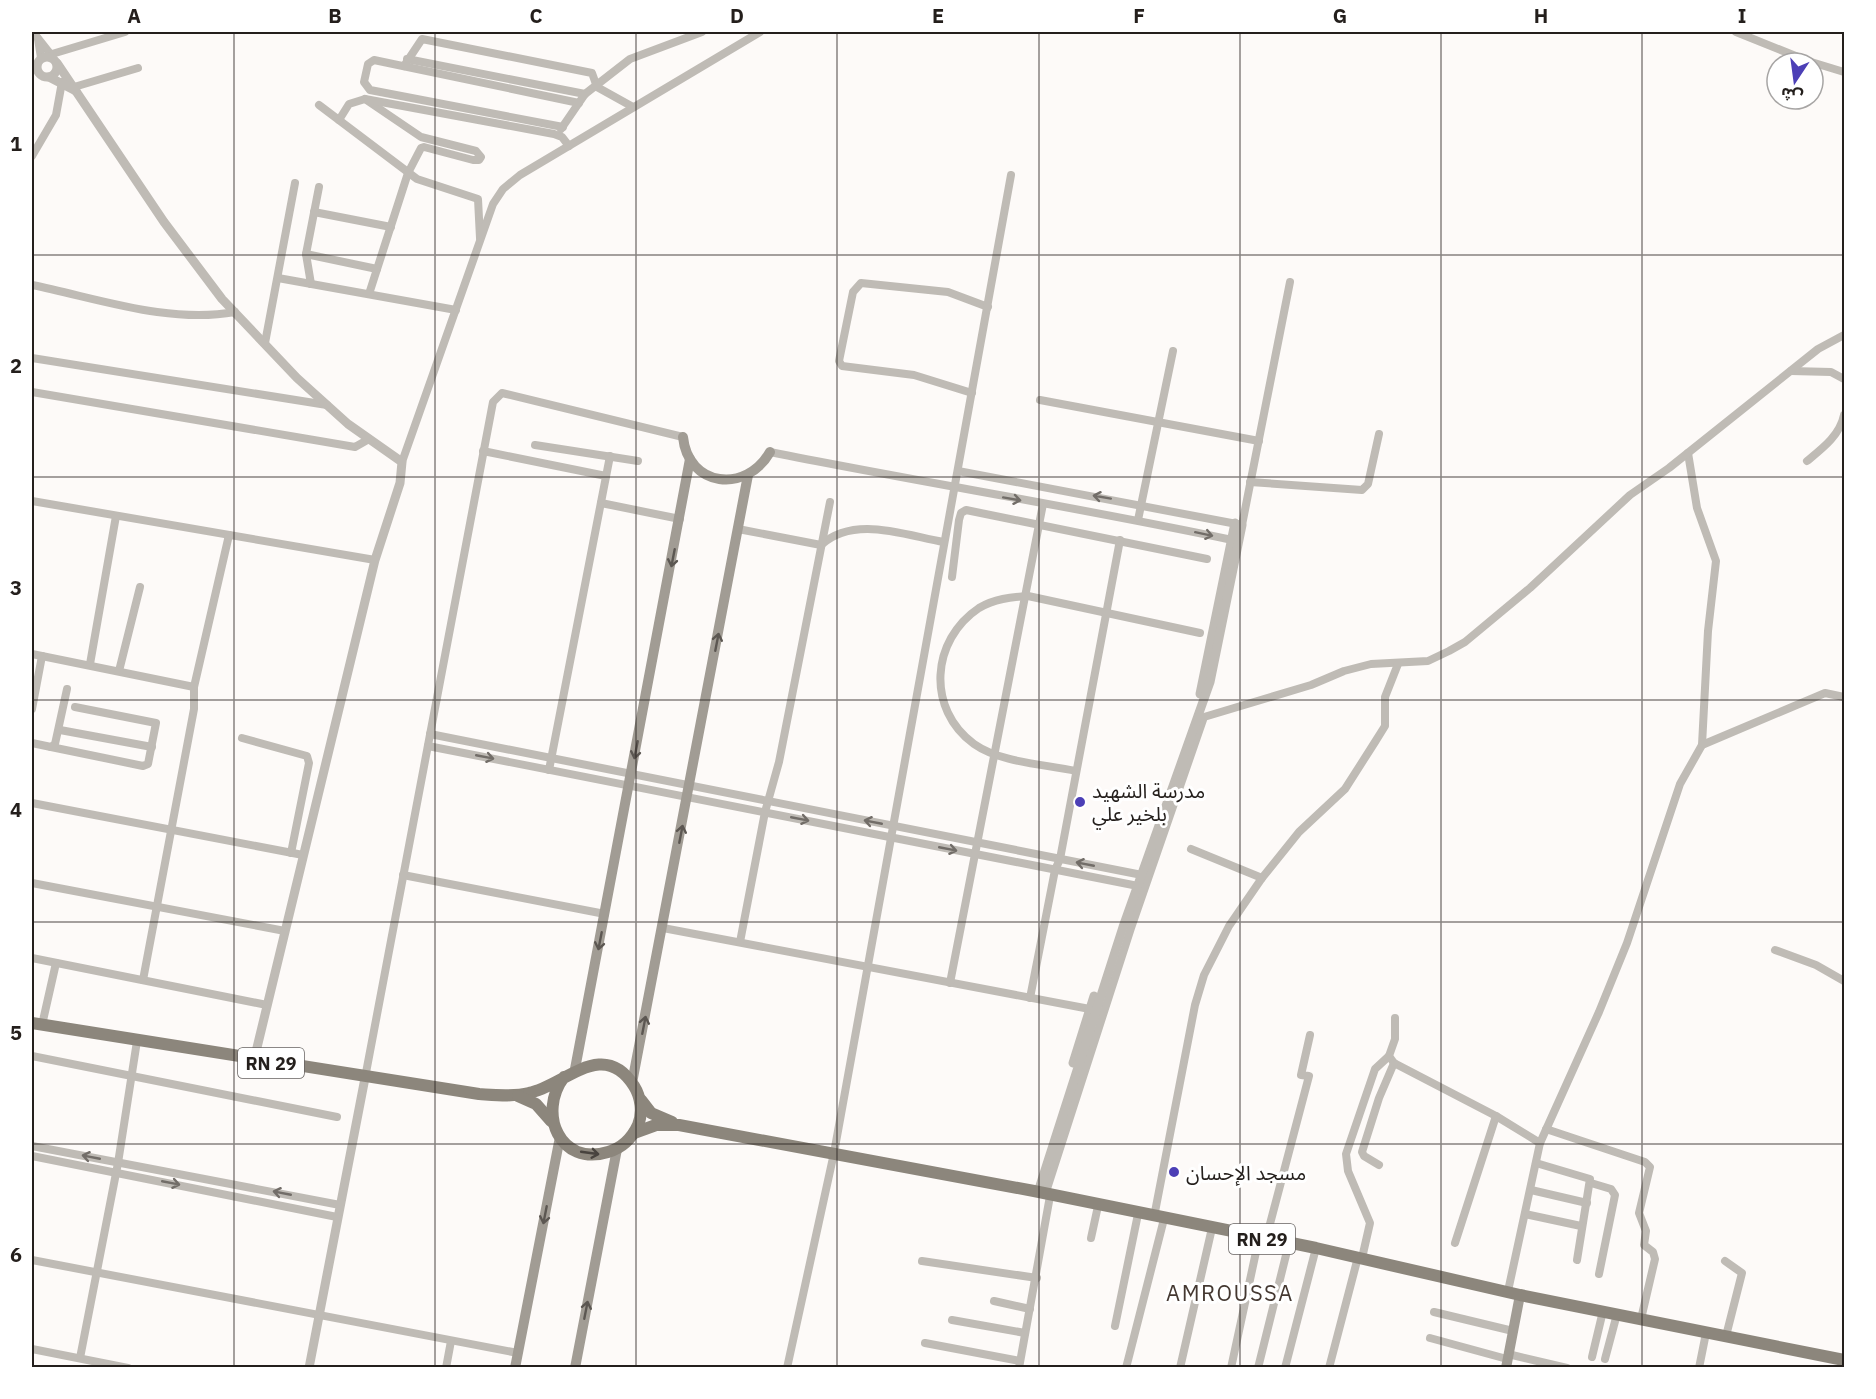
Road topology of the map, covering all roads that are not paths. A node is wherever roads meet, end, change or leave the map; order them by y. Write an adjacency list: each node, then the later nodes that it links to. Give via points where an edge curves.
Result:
1 (125, 32): 6 (street)
2 (702, 32): 14 (street, via 630,59)
3 (760, 32): 20 (street)
4 (1736, 32): 11 (street)
5 (35, 33): 6 (street); 7 (street, via 41,47)
6 (54, 58): 7 (street); 12 (street, via 55,73); 15 (street)
7 (37, 61): 10 (street)
8 (406, 62): 14 (street, via 422,39 592,73); 16 (street); 18 (street); 22 (street, via 374,60 368,64 365,86)
9 (138, 69): 15 (street)
10 (35, 72): 12 (street)
11 (1845, 72)
12 (49, 77): 13 (street)
13 (62, 82): 15 (street); 25 (street, via 56,115)
14 (597, 87): 16 (street); 20 (street)
15 (76, 90): 42 (street, via 164,222)
16 (585, 94): 18 (street)
17 (365, 99): 21 (street, via 349,104); 23 (street); 26 (street, via 421,137 480,153 479,160 473,160 424,147)
18 (579, 103): 22 (street)
19 (319, 105): 21 (street)
20 (633, 107): 24 (street)
21 (339, 120): 26 (street)
22 (563, 127): 23 (street)
23 (557, 135): 24 (street)
24 (569, 146): 32 (street, via 503,189)
25 (32, 156)
26 (408, 173): 31 (street); 32 (street, via 427,184 478,199)
27 (1011, 175): 40 (street)
28 (295, 183): 35 (street)
29 (319, 188): 30 (street)
30 (314, 212): 31 (street); 33 (street)
31 (391, 227): 34 (street)
32 (480, 240): 41 (street)
33 (306, 254): 34 (street); 37 (street)
34 (377, 269): 39 (street)
35 (278, 278): 37 (street); 44 (street)
36 (1290, 282): 58 (street)
37 (311, 284): 39 (street)
38 (32, 285): 42 (street, via 158,312 211,316)
39 (369, 294): 41 (street)
40 (988, 307): 50 (street); 50 (street, via 948,292 861,283 853,292 839,361 842,366 914,375)
41 (456, 310): 67 (street)
42 (235, 312): 44 (street)
43 (1845, 335): 47 (street, via 1818,349)
44 (265, 343): 52 (street)
45 (1173, 351): 54 (street)
46 (32, 358): 52 (street)
47 (1791, 371): 48 (street, via 1831,372); 62 (street)
48 (1845, 379)
49 (32, 392): 57 (street, via 355,447)
50 (972, 393): 68 (street)
51 (1040, 400): 54 (street)
52 (327, 405): 57 (street)
53 (1845, 415): 66 (street, via 1828,443)
54 (1158, 422): 58 (street); 77 (street)
55 (1379, 434): 71 (street, via 1368,484 1362,490)
56 (683, 437): 60 (street, via 502,393 493,402); 64 (main road)
57 (369, 440): 67 (street)
58 (1259, 441): 71 (street)
59 (535, 445): 63 (street)
60 (483, 452): 70 (street); 107 (street)
61 (770, 452): 69 (main road, via 757,470); 72 (street)
62 (1688, 453): 99 (street, via 1630,495 1465,642 1428,661); 110 (street, via 1697,508 1716,561)
63 (610, 456): 65 (street); 70 (street)
64 (690, 459): 69 (main road, via 713,478 731,480); 79 (main road)
65 (638, 460)
66 (1807, 460)
67 (402, 462): 90 (street, via 400,483)
68 (958, 471): 72 (street); 77 (street, one-way to 68)
69 (748, 475): 83 (main road)
70 (606, 476): 75 (street)
71 (1250, 482): 82 (street)
72 (955, 489): 76 (street, one-way to 76); 87 (street)
73 (32, 501): 78 (street)
74 (830, 502): 88 (street)
75 (601, 503): 79 (street); 115 (street)
76 (1043, 504): 80 (street); 81 (street)
77 (1141, 505): 80 (street); 82 (street)
78 (117, 516): 84 (street); 98 (street)
79 (680, 519): 118 (main road, one-way to 118)
80 (1138, 520): 86 (street, one-way to 86)
81 (1039, 523): 85 (street); 91 (street, via 966,510 961,513); 93 (street)
82 (1238, 524): 86 (street)
83 (738, 529): 88 (street); 120 (main road, one-way to 83)
84 (229, 535): 90 (street); 101 (street)
85 (1120, 540): 89 (street); 94 (street)
86 (1235, 541): 135 (street, via 1202,687)
87 (944, 542): 88 (street, via 860,527 839,532); 125 (street)
88 (821, 545): 122 (street)
89 (1207, 559)
90 (375, 560): 132 (street)
91 (952, 577)
92 (140, 587): 100 (street)
93 (1025, 596): 94 (street); 114 (street); 114 (street, via 981,607 962,621 942,655 940,694 948,713 974,744)
94 (1106, 613): 95 (street); 117 (street)
95 (1200, 633)
96 (32, 654): 97 (street)
97 (42, 656): 98 (street); 104 (street)
98 (90, 664): 100 (street)
99 (1398, 664): 137 (street, via 1385,697 1385,726 1364,762 1345,789 1299,832); 188 (street, via 1371,664 1344,671 1204,717)
100 (119, 671): 101 (street)
101 (194, 687): 126 (street, via 194,709)
102 (67, 689): 106 (street)
103 (1845, 697): 110 (street, via 1826,693)
104 (32, 703)
105 (75, 707): 113 (street, via 154,722 157,726)
106 (60, 730): 112 (street); 113 (street)
107 (430, 735): 111 (street); 115 (street)
108 (242, 738): 130 (street, via 307,756)
109 (32, 743): 112 (street)
110 (1702, 745): 173 (street, via 1680,784 1627,943)
111 (428, 746): 116 (street, one-way to 116); 136 (street)
112 (51, 747): 113 (street, via 143,766 148,764)
113 (152, 747)
114 (994, 755): 117 (street); 128 (street)
115 (552, 758): 116 (street); 118 (street)
116 (549, 770): 119 (street)
117 (1076, 771): 133 (street)
118 (632, 774): 119 (main road); 120 (street)
119 (630, 786): 121 (street); 141 (main road)
120 (691, 786): 121 (main road); 122 (street)
121 (688, 797): 124 (street); 142 (main road, one-way to 121)
122 (768, 801): 124 (street); 125 (street, one-way to 122)
123 (32, 803): 126 (street)
124 (765, 812): 127 (street, one-way to 127); 144 (street)
125 (893, 826): 127 (street); 128 (street)
126 (170, 831): 130 (street); 140 (street)
127 (891, 837): 131 (street, one-way to 131); 148 (street)
128 (977, 842): 131 (street); 133 (street)
129 (1191, 849): 137 (street)
130 (291, 853): 132 (street)
131 (975, 854): 134 (street); 151 (street)
132 (303, 855): 143 (street)
133 (1060, 859): 134 (street); 135 (street, one-way to 133)
134 (1055, 870): 139 (street); 152 (street)
135 (1139, 874): 139 (street)
136 (403, 875): 141 (street); 165 (street)
137 (1262, 878): 196 (street, via 1229,926 1204,975 1195,1005)
138 (32, 883): 140 (street)
139 (1135, 885): 154 (street)
140 (155, 908): 143 (street); 149 (street)
141 (605, 914): 162 (main road, one-way to 162)
142 (663, 928): 144 (street); 166 (main road, one-way to 142)
143 (285, 931): 153 (street)
144 (740, 942): 148 (street)
145 (1775, 950): 150 (street)
146 (32, 958): 147 (street)
147 (56, 963): 149 (street); 156 (street)
148 (868, 967): 151 (street); 179 (street)
149 (142, 980): 153 (street)
150 (1845, 981)
151 (950, 982): 152 (street)
152 (1030, 998): 154 (street)
153 (267, 1005): 161 (street)
154 (1093, 1010): 188 (street)
155 (1395, 1018): 160 (street)
156 (37, 1024): 158 (main road, RN 29)
157 (1310, 1035): 200 (street, via 1301,1075 1309,1076)
158 (137, 1041): 161 (main road, RN 29); 163 (street)
159 (32, 1056): 163 (street)
160 (1391, 1059): 169 (street); 183 (street, via 1362,1152); 204 (street, via 1375,1069 1346,1154 1348,1171 1370,1223)
161 (254, 1060): 165 (main road, RN 29)
162 (576, 1069): 164 (main road, RN 29); 166 (main road, RN 29, via 606,1066)
163 (132, 1076): 170 (street); 181 (street)
164 (564, 1077): 167 (main road, RN 29, via 539,1090); 171 (main road, via 552,1099)
165 (365, 1078): 167 (main road, RN 29, via 457,1092); 191 (street)
166 (632, 1083): 168 (main road, RN 29)
167 (510, 1095): 171 (main road, RN 29, via 536,1104)
168 (639, 1098): 172 (main road, RN 29, via 651,1113); 174 (main road, via 640,1116)
169 (1496, 1116): 176 (street); 202 (street)
170 (337, 1117)
171 (553, 1124): 175 (main road, RN 29)
172 (679, 1125): 174 (main road, RN 29, via 656,1125); 179 (main road, RN 29)
173 (1546, 1130): 176 (street); 220 (street, via 1645,1162 1650,1167 1639,1213 1646,1231 1644,1245 1655,1259)
174 (634, 1133): 178 (main road, RN 29)
175 (560, 1137): 178 (main road, RN 29, one-way to 178, via 586,1154); 231 (main road, one-way to 231)
176 (1540, 1143): 182 (street)
177 (32, 1146): 181 (street, one-way to 177)
178 (617, 1149): 242 (main road, one-way to 178)
179 (834, 1153): 188 (main road, RN 29); 243 (street)
180 (32, 1156): 184 (street)
181 (118, 1162): 184 (street); 186 (street)
182 (1536, 1163): 185 (street, via 1588,1177); 187 (street)
183 (1379, 1165)
184 (116, 1173): 189 (street, one-way to 189); 209 (street)
185 (1592, 1182): 190 (street); 210 (street, via 1611,1189 1615,1195)
186 (249, 1186): 189 (street); 191 (street, one-way to 186)
187 (1531, 1190): 190 (street); 194 (street)
188 (1041, 1193): 192 (main road, RN 29); 211 (street)
189 (247, 1197): 195 (street)
190 (1587, 1203): 197 (street)
191 (340, 1205): 195 (street)
192 (1098, 1206): 193 (main road, RN 29); 199 (street)
193 (1138, 1214): 196 (main road, RN 29); 222 (street)
194 (1525, 1214): 197 (street); 212 (street)
195 (337, 1216): 219 (street)
196 (1159, 1218): 198 (main road, RN 29); 244 (street)
197 (1581, 1226): 207 (street)
198 (1212, 1228): 200 (main road, RN 29); 245 (street)
199 (1091, 1238)
200 (1263, 1239): 201 (main road, RN 29); 246 (street)
201 (1288, 1243): 203 (main road, RN 29); 247 (street)
202 (1455, 1243)
203 (1316, 1248): 204 (main road, RN 29); 248 (street)
204 (1360, 1258): 212 (main road, RN 29); 249 (street)
205 (32, 1260): 209 (street)
206 (922, 1260): 211 (street)
207 (1577, 1260)
208 (1725, 1261): 226 (street, via 1742,1273)
209 (96, 1273): 219 (street); 233 (street)
210 (1599, 1274)
211 (1037, 1278): 215 (street)
212 (1508, 1291): 213 (main road, RN 29)
213 (1520, 1294): 216 (main road, RN 29); 223 (main road)
214 (994, 1302): 215 (street)
215 (1030, 1309): 224 (street)
216 (1603, 1311): 218 (main road, RN 29); 232 (street)
217 (1434, 1312): 223 (street)
218 (1617, 1314): 220 (main road, RN 29); 234 (street)
219 (319, 1316): 228 (street); 239 (street)
220 (1641, 1319): 225 (main road, RN 29)
221 (952, 1320): 224 (street)
222 (1115, 1326)
223 (1513, 1331): 235 (main road)
224 (1025, 1333): 237 (street)
225 (1706, 1333): 226 (main road, RN 29); 251 (street)
226 (1726, 1336): 236 (main road, RN 29)
227 (1430, 1338): 235 (street)
228 (451, 1341): 231 (street); 240 (street)
229 (925, 1343): 237 (street)
230 (32, 1349): 233 (street)
231 (518, 1353): 241 (main road)
232 (1592, 1357)
233 (80, 1358): 238 (street)
234 (1605, 1359)
235 (1507, 1360): 250 (street)
236 (1845, 1360)
237 (1019, 1364)
238 (128, 1368)
239 (309, 1368)
240 (446, 1368)
241 (515, 1368)
242 (575, 1368)
243 (786, 1368)
244 (1126, 1368)
245 (1180, 1368)
246 (1231, 1368)
247 (1258, 1368)
248 (1285, 1368)
249 (1329, 1368)
250 (1567, 1368)
251 (1699, 1368)

